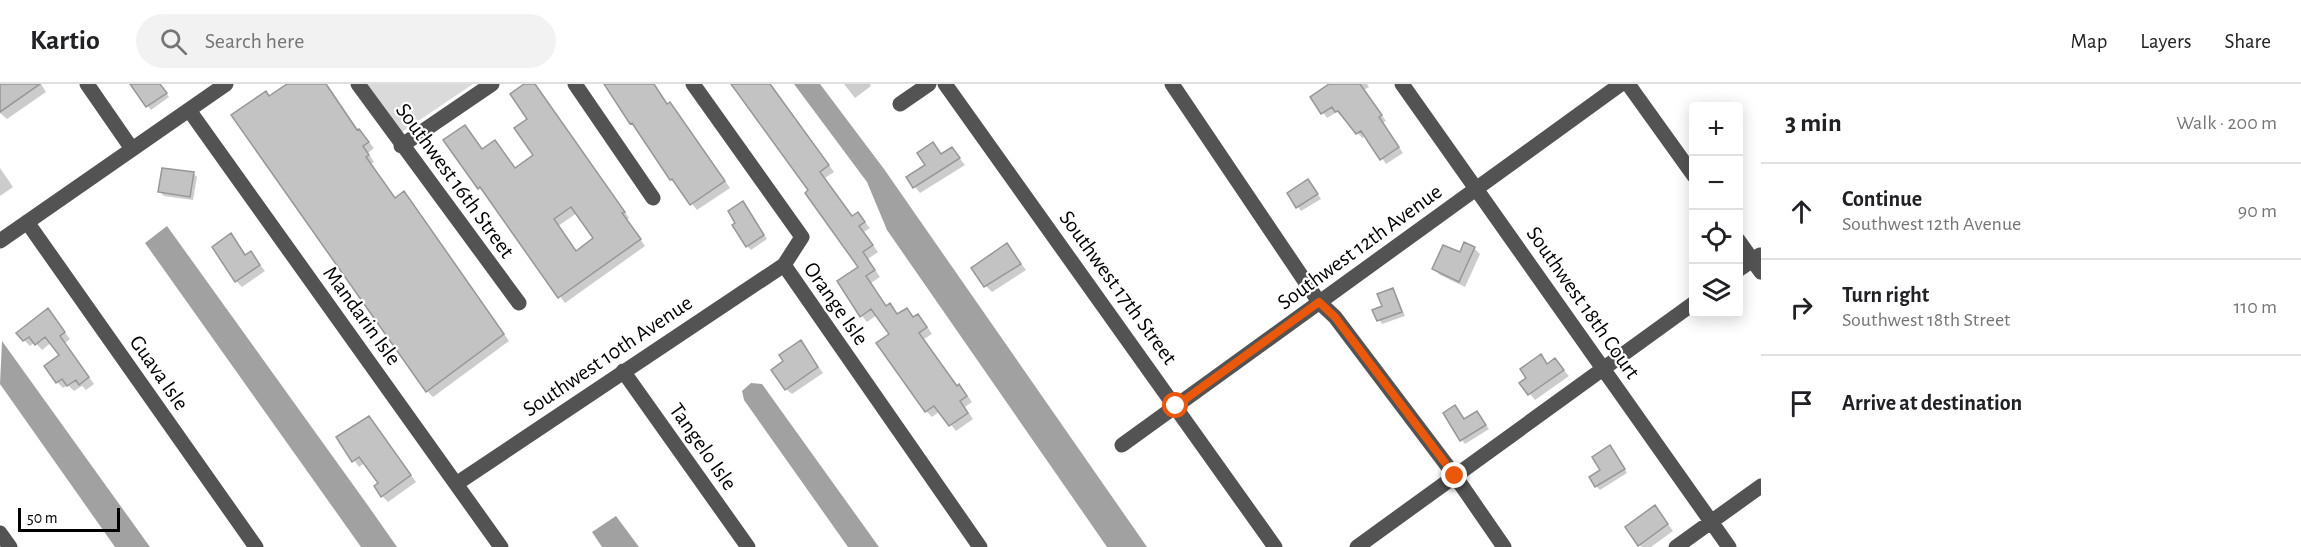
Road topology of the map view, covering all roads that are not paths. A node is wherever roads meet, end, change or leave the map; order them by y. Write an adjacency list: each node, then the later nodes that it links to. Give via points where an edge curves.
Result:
1 (87, 84): 16 (street)
2 (226, 84): 14 (street)
3 (358, 84): 15 (street, Southwest 16th Street)
4 (492, 84): 15 (street)
5 (574, 84): 19 (street)
6 (693, 84): 24 (street, Orange Isle, via 802,237)
7 (929, 84): 13 (street)
8 (945, 84): 31 (street, Southwest 17th Street)
9 (1172, 84): 26 (street)
10 (1402, 84): 18 (street, Southwest 18th Court)
11 (1622, 84): 18 (street, Southwest 12th Avenue)
12 (1628, 84): 17 (street)
13 (900, 104)
14 (189, 110): 16 (street); 34 (street, Mandarin Isle)
15 (401, 146): 27 (street, Southwest 16th Street)
16 (132, 149): 20 (street)
17 (1689, 169)
18 (1476, 190): 26 (street, Southwest 12th Avenue); 29 (street, Southwest 18th Court)
19 (652, 198)
20 (27, 222): 21 (street); 39 (street, Guava Isle)
21 (0, 241)
22 (1743, 246): 23 (street)
23 (1758, 262): 25 (street)
24 (784, 265): 30 (street, Southwest 10th Avenue); 42 (street, Orange Isle)
25 (1743, 268)
26 (1319, 302): 31 (street, Southwest 12th Avenue); 33 (street, via 1335,317)
27 (519, 303)
28 (1689, 307): 29 (street)
29 (1603, 368): 33 (street); 36 (street, Southwest 18th Court)
30 (623, 371): 34 (street, Southwest 10th Avenue); 41 (street, Tangelo Isle)
31 (1176, 406): 32 (street, Southwest 12th Avenue); 43 (street, Southwest 17th Street)
32 (1122, 445)
33 (1455, 476): 44 (street); 45 (street)
34 (456, 484): 40 (street, Mandarin Isle)
35 (1761, 486): 36 (street)
36 (1711, 522): 46 (street); 47 (street, Southwest 18th Court)
37 (0, 533): 38 (street)
38 (10, 547)
39 (256, 547)
40 (501, 547)
41 (748, 547)
42 (980, 547)
43 (1275, 547)
44 (1357, 547)
45 (1504, 547)
46 (1676, 547)
47 (1729, 547)

